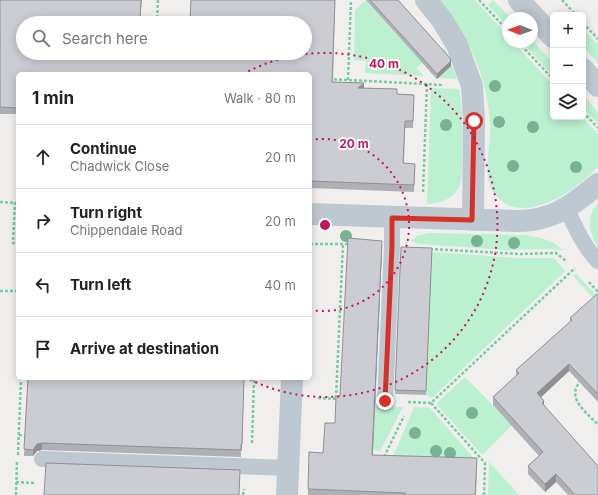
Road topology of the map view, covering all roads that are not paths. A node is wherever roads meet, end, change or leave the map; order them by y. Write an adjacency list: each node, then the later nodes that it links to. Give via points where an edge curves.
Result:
1 (426, 0): 10 (street, via 457,45 472,86)
2 (519, 0): 3 (street)
3 (550, 34)
4 (586, 72): 5 (street)
5 (598, 86)
6 (598, 184): 7 (street)
7 (566, 207): 10 (street, via 556,213 517,222); 11 (lane)
8 (312, 214): 9 (street)
9 (392, 218): 10 (street); 13 (lane)
10 (472, 220)
11 (594, 257)
12 (292, 387): 15 (street)
13 (385, 401)
14 (42, 459): 15 (lane)
15 (288, 468): 16 (street)
16 (287, 495)

